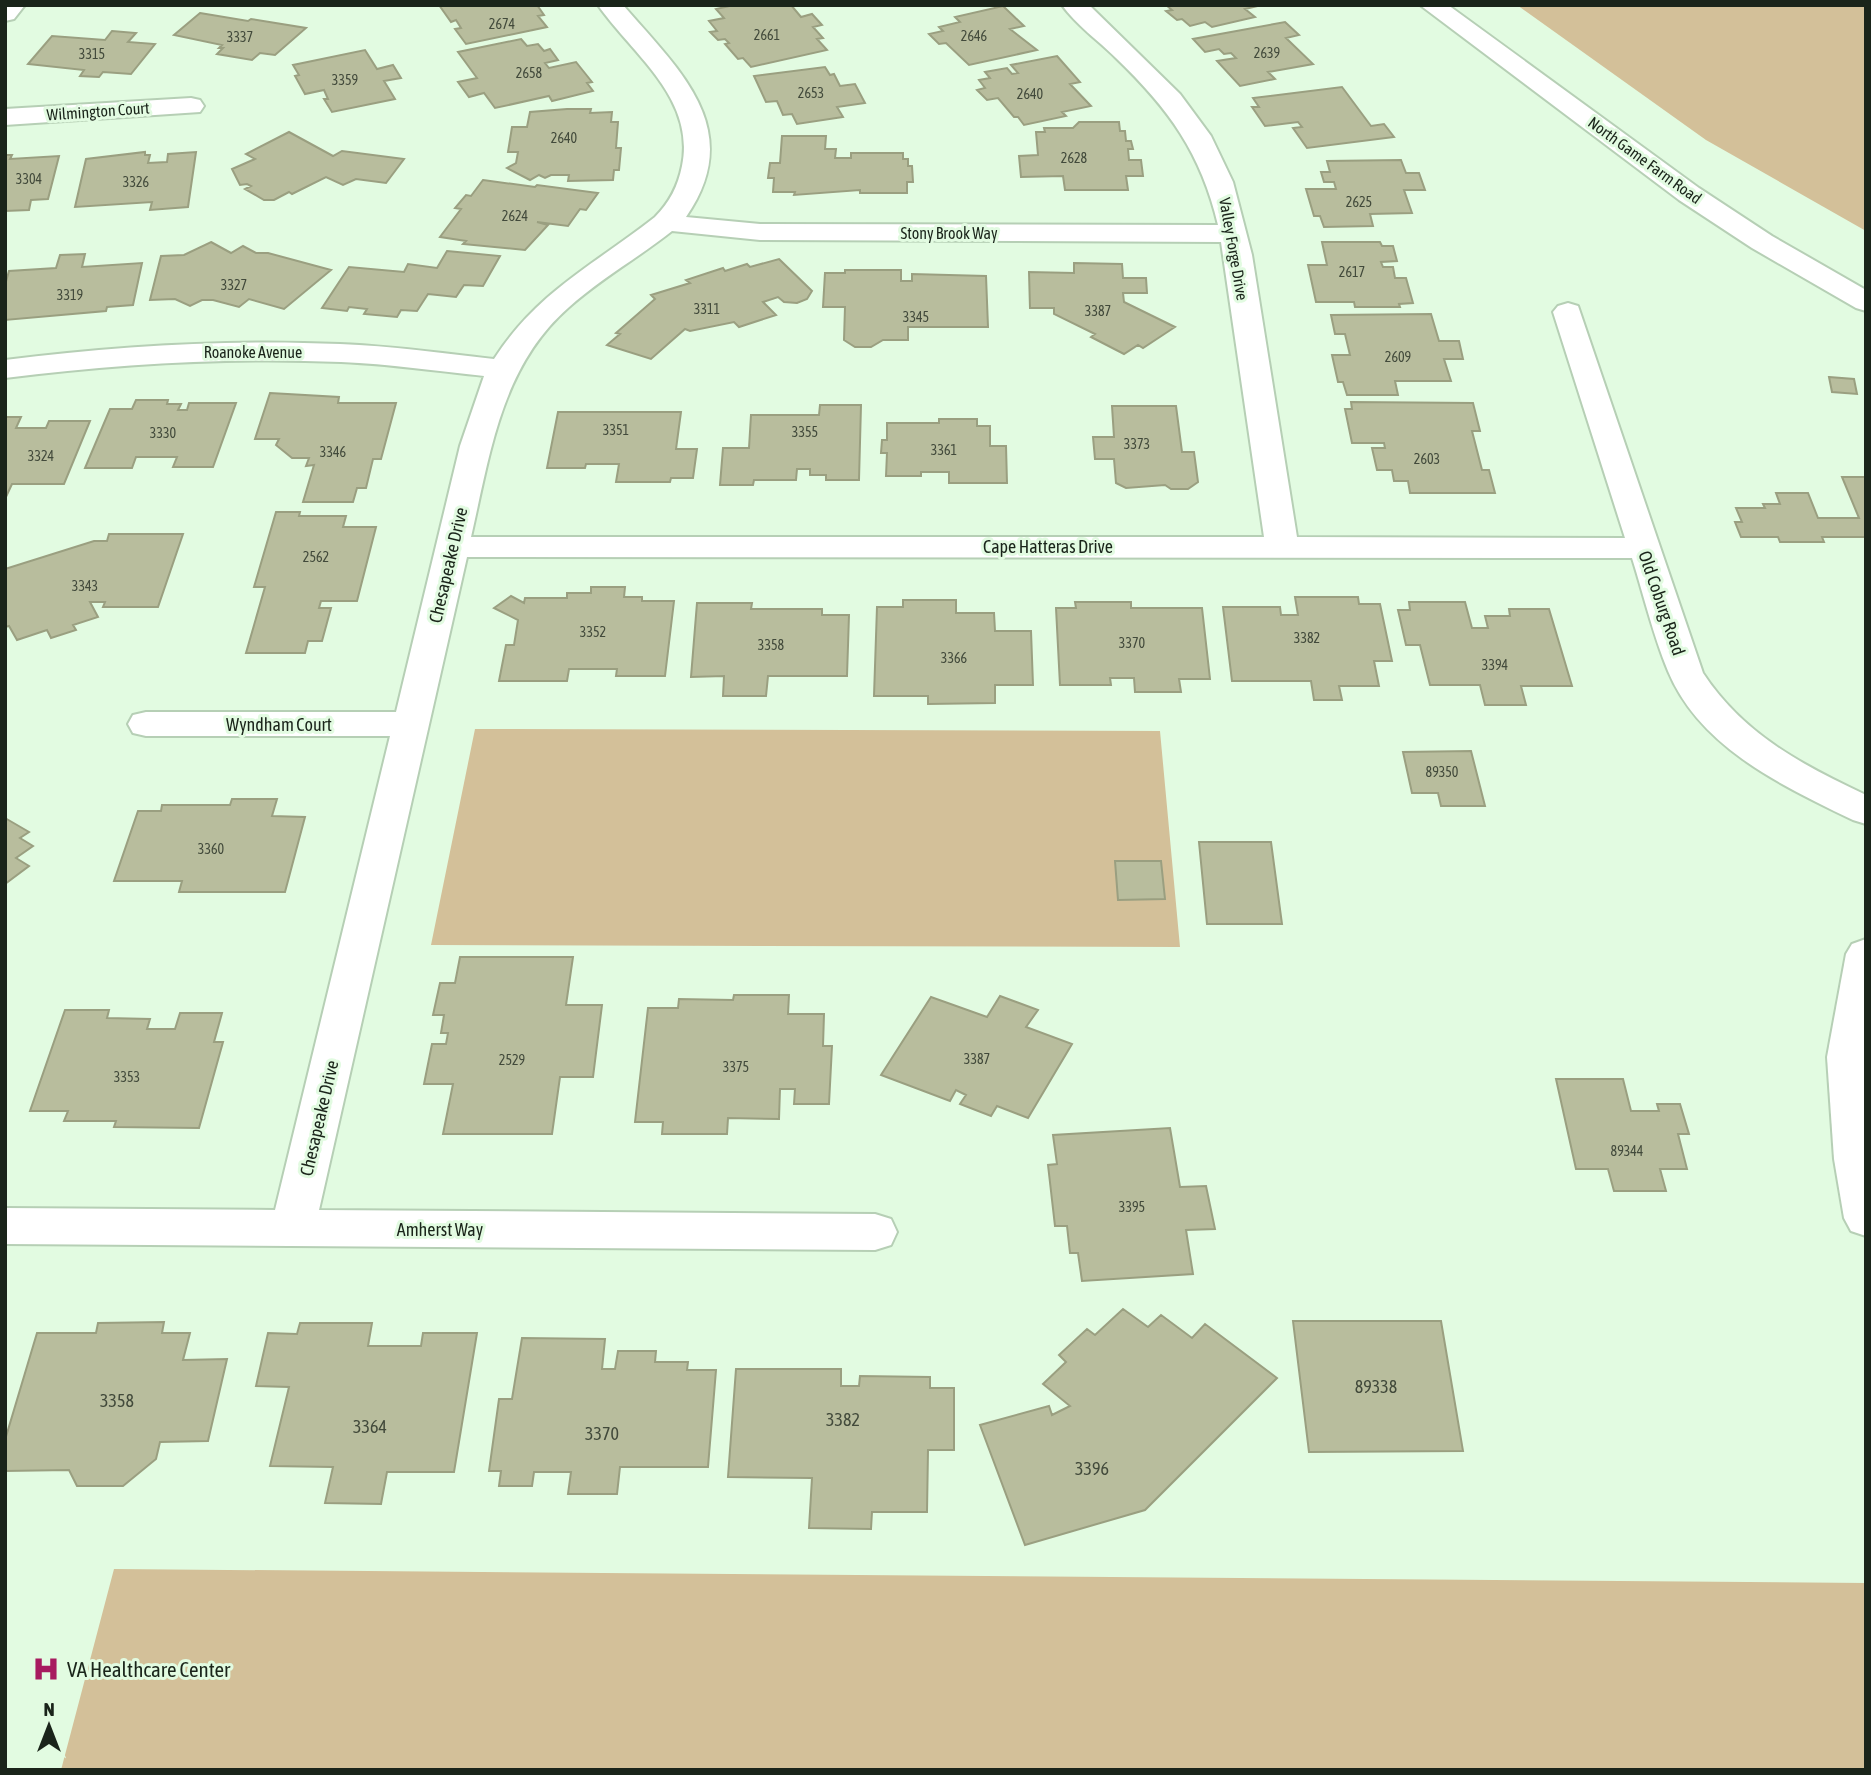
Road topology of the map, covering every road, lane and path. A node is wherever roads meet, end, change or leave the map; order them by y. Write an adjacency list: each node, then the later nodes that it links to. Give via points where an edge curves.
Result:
1 (610, 5): 6 (street, Chesapeake Drive, via 670,79 693,118 699,142 692,183)
2 (1074, 5): 7 (street, Valley Forge Drive, via 1150,78 1197,134 1221,180)
3 (1432, 5): 8 (street, North Game Farm Road, via 1689,194)
4 (191, 106): 5 (street, Wilmington Court)
5 (5, 117)
6 (666, 222): 7 (street, Stony Brook Way, via 760,232); 11 (street, Chesapeake Drive, via 557,302)
7 (1233, 233): 12 (street, Valley Forge Drive)
8 (1866, 302)
9 (1568, 313): 14 (street, Old Coburg Road)
10 (5, 369): 11 (street, Roanoke Avenue, via 111,356 237,352 342,354)
11 (500, 369): 13 (street, Chesapeake Drive, via 475,446)
12 (1282, 546): 13 (street, Cape Hatteras Drive); 14 (street, Cape Hatteras Drive)
13 (453, 547): 16 (street, Chesapeake Drive)
14 (1643, 548): 17 (street, Old Coburg Road, via 1686,673 1706,707 1771,763)
15 (146, 724): 16 (street, Wyndham Court)
16 (412, 724): 21 (street, Chesapeake Drive)
17 (1866, 811)
18 (1866, 954): 19 (street, via 1848,1057 1855,1159)
19 (1866, 1218)
20 (5, 1226): 21 (street, Amherst Way)
21 (293, 1228): 22 (street, Amherst Way)
22 (875, 1232)

